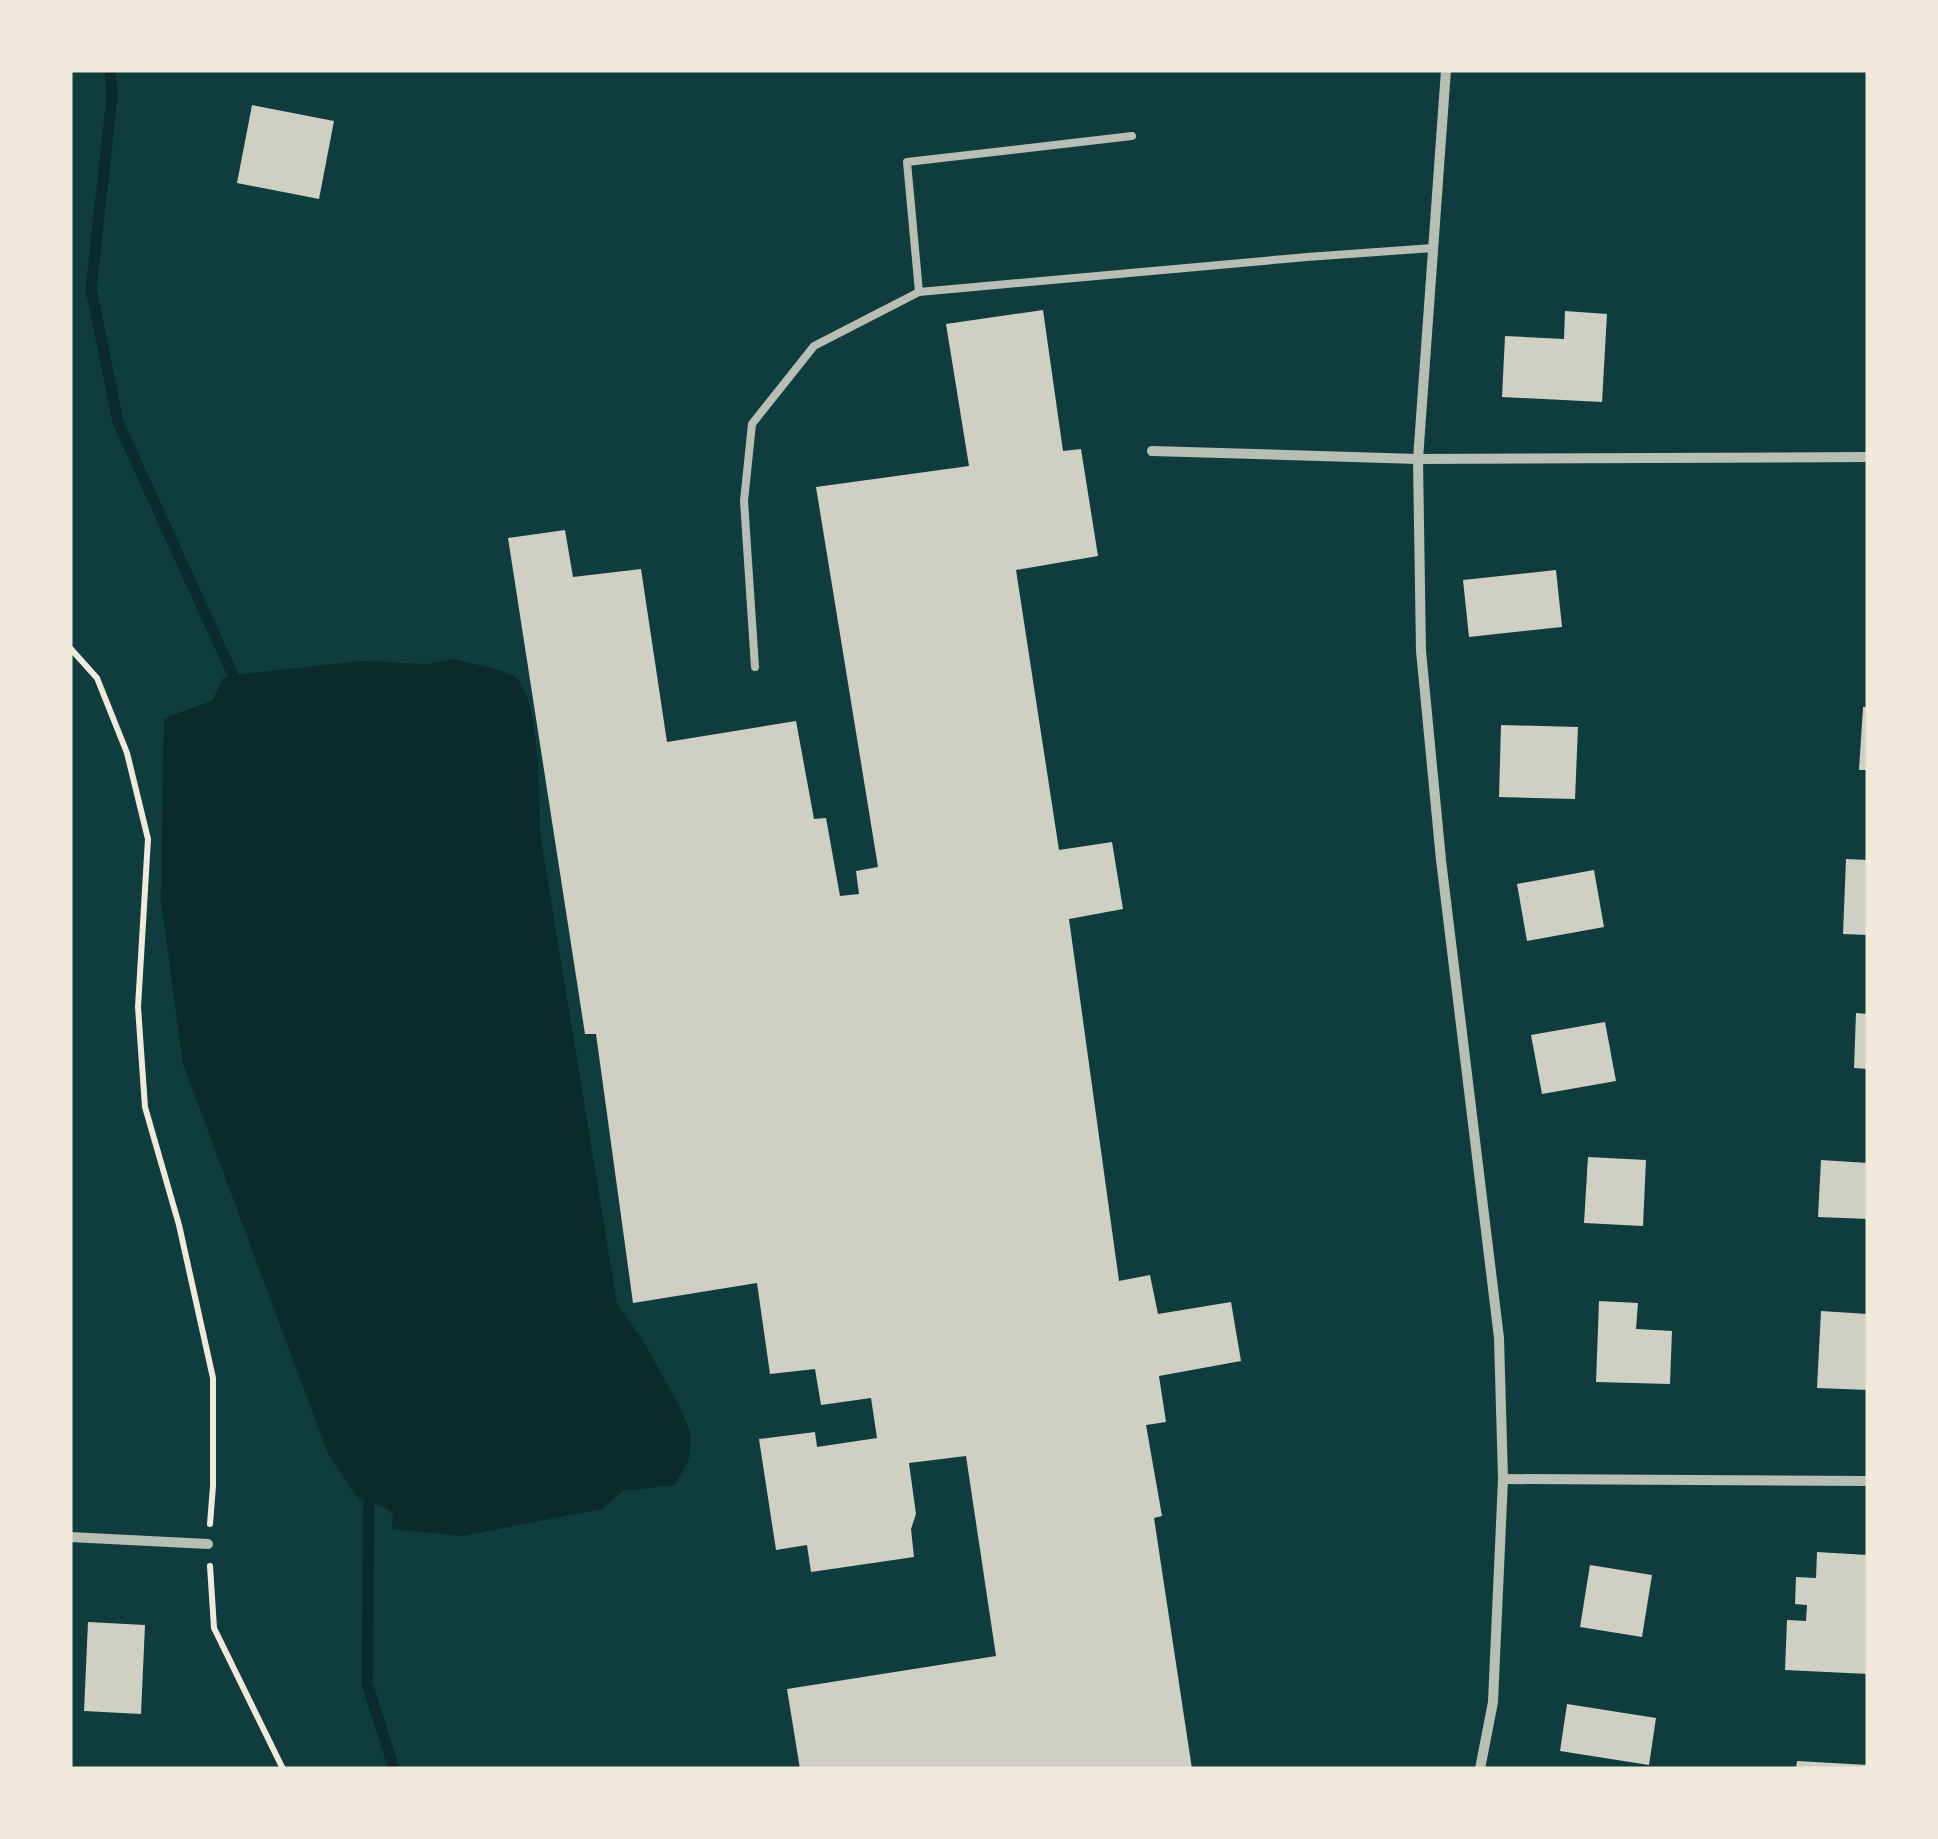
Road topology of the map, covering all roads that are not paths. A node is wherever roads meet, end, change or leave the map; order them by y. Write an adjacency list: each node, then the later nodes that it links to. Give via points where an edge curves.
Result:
1 (1446, 70): 3 (street)
2 (1132, 136): 4 (lane, via 907,162)
3 (1433, 248): 4 (lane); 7 (street)
4 (919, 292): 8 (lane, via 814,346 752,424 744,502)
5 (1152, 452): 7 (street)
6 (1868, 457): 7 (street)
7 (1418, 459): 9 (street, via 1422,651 1499,1338)
8 (755, 667)
9 (1504, 1480): 10 (street); 13 (street, via 1494,1702)
10 (1868, 1481)
11 (70, 1536): 12 (street)
12 (208, 1544)
13 (1480, 1769)

